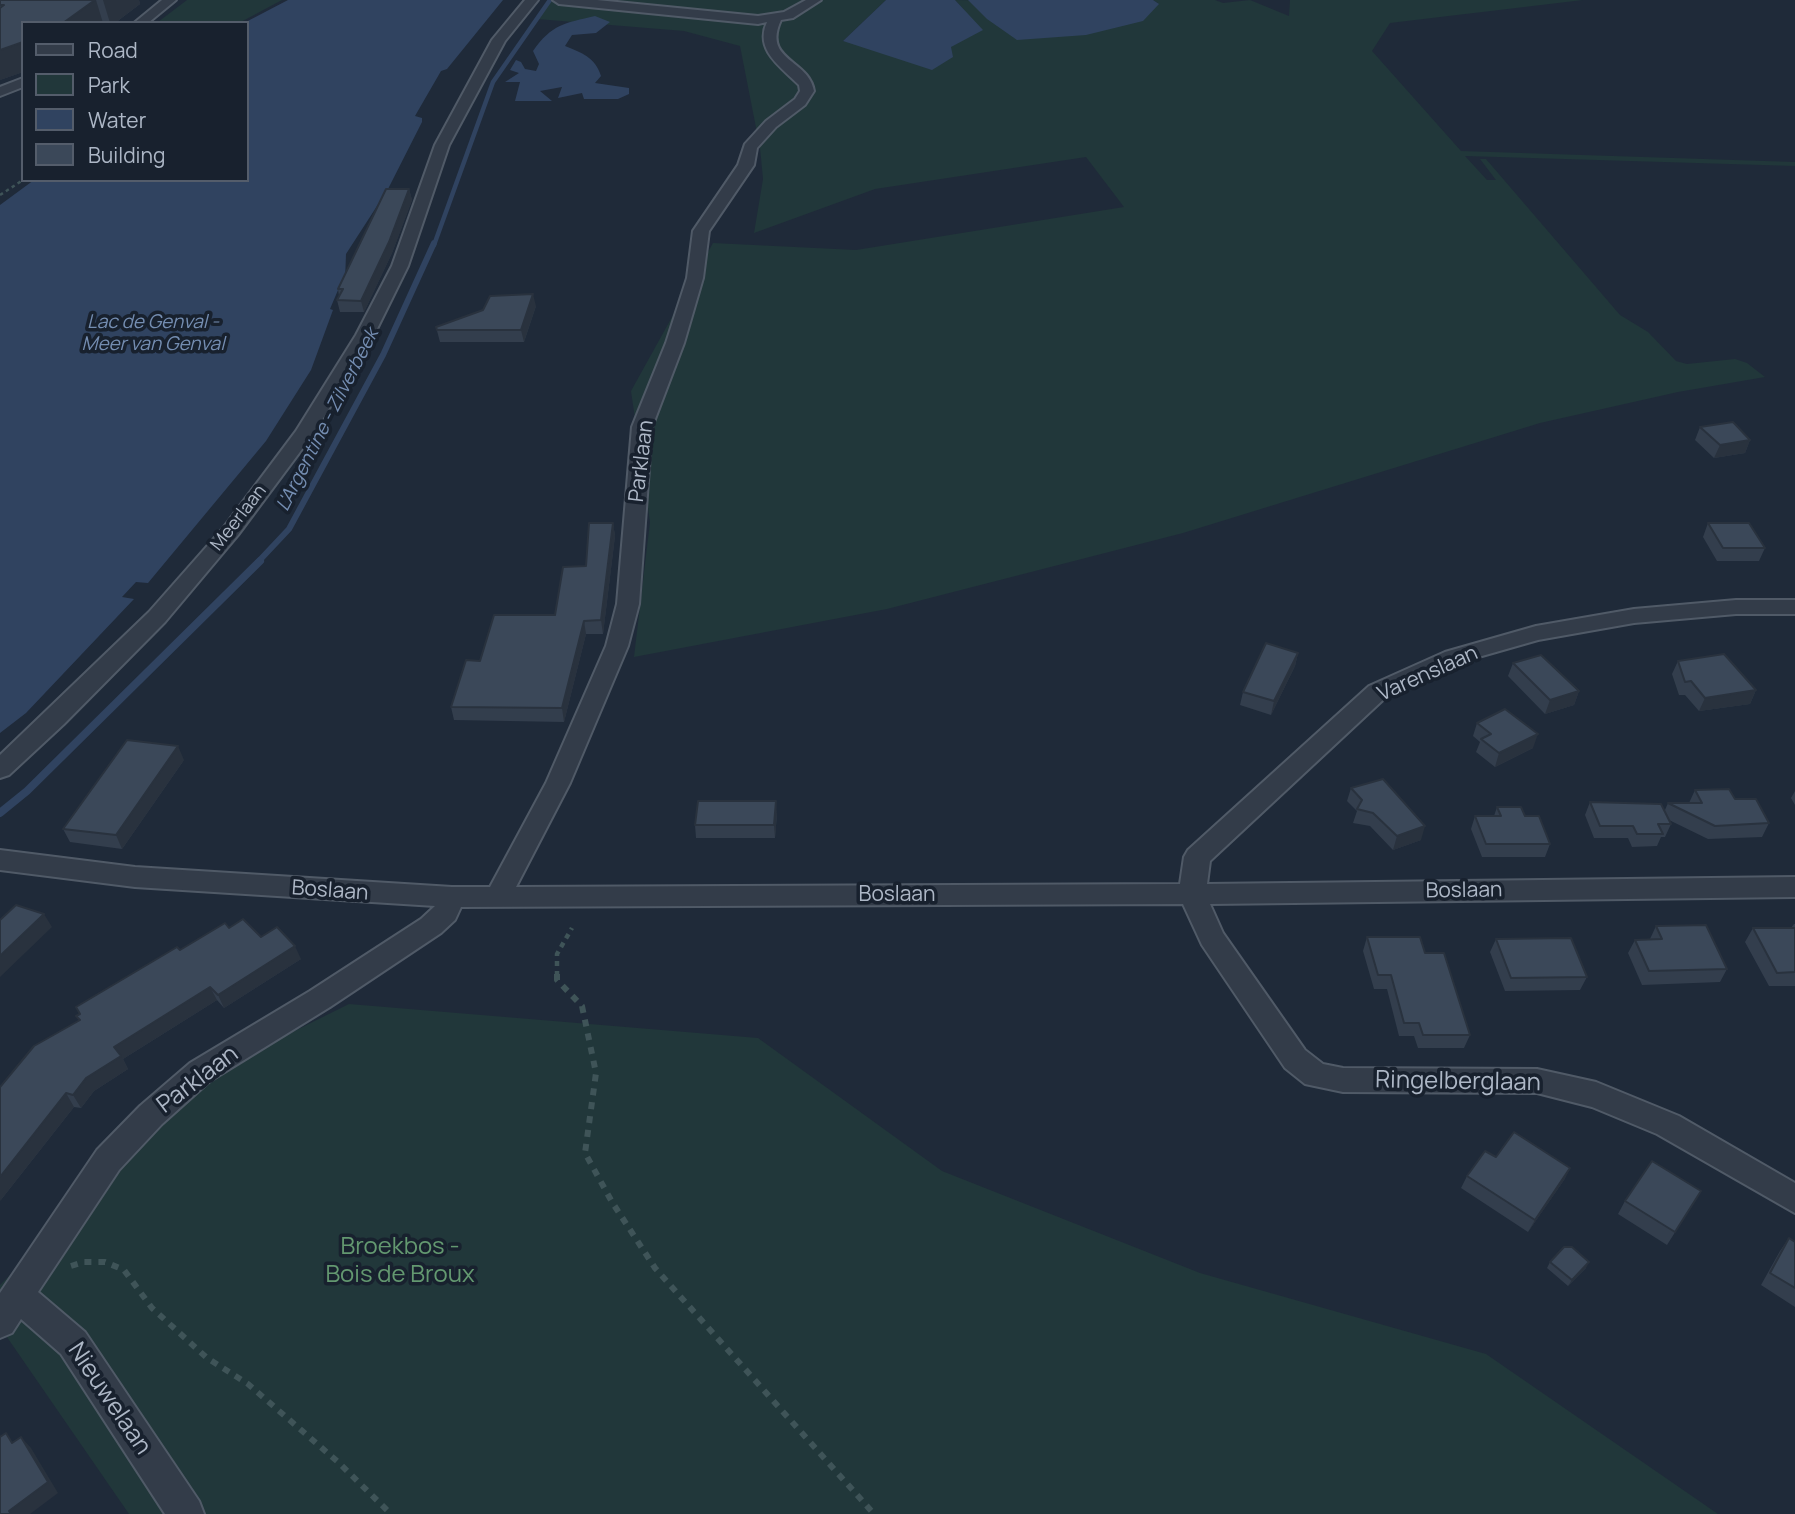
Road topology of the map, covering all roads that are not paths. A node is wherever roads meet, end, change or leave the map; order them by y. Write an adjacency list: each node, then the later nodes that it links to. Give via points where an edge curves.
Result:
1 (170, 0): 6 (street)
2 (531, 0): 10 (street, Meerlaan, via 499,40 442,145 400,266 365,335 304,433 231,531 157,617)
3 (559, 0): 5 (street)
4 (815, 0): 5 (street)
5 (775, 19): 14 (street, Parklaan, via 768,34 772,50 806,83 807,91 800,103 750,147 746,165 701,231 695,278 642,427 628,604 618,646 558,783)
6 (142, 21)
7 (21, 83): 8 (street)
8 (0, 92)
9 (1795, 607): 13 (street, Varenslaan, via 1634,616 1536,633 1453,657 1377,692 1197,857)
10 (0, 769)
11 (0, 860): 15 (street, Boslaan, via 135,877)
12 (1795, 887): 13 (street, Boslaan)
13 (1192, 894): 14 (street, Boslaan); 16 (street, Ringelberglaan, via 1212,938 1295,1059 1315,1075 1343,1080 1537,1081 1596,1095 1668,1125)
14 (498, 896): 15 (street, Boslaan)
15 (452, 897): 17 (street, Parklaan, via 445,913 431,926 200,1072 151,1115 108,1160)
16 (1795, 1199)
17 (9, 1309): 18 (street, Nieuwelaan, via 73,1343)
18 (186, 1514)

